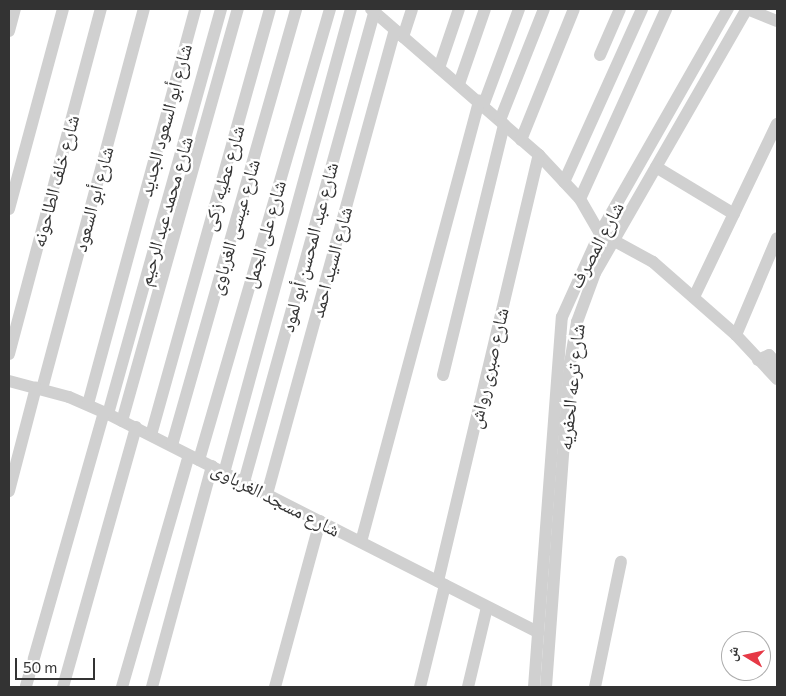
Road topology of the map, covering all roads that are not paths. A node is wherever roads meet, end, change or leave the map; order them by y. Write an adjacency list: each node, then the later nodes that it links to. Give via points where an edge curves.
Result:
1 (15, 9): 25 (street)
2 (63, 9): 38 (street)
3 (101, 9): 45 (street, شارع خلف الطاحونه)
4 (144, 9): 51 (street, شارع أبو السعود)
5 (195, 9): 52 (street, شارع أبو السعود الجديد)
6 (221, 9): 53 (street, شارع محمد عبد الرحيم)
7 (238, 9): 54 (street)
8 (270, 9): 56 (street, شارع عطيه زكى)
9 (296, 9): 57 (street, شارع عيسى الغرباوى)
10 (330, 9): 58 (street, شارع على الجمل)
11 (351, 9): 60 (street)
12 (412, 9): 26 (street, شارع السيد احمد)
13 (459, 9): 28 (street)
14 (485, 9): 29 (street)
15 (519, 9): 30 (street)
16 (544, 9): 31 (street)
17 (574, 9): 33 (street)
18 (620, 9): 27 (street)
19 (642, 9): 36 (street)
20 (666, 9): 37 (street)
21 (728, 9): 40 (street, شارع المصرف)
22 (747, 9): 24 (street); 35 (street, شارع ترعه الحفريه)
23 (372, 10): 26 (street); 61 (street, شارع عبد المحسن أبو لمود)
24 (777, 21)
25 (9, 31)
26 (399, 34): 28 (street); 63 (street, شارع السيد احمد)
27 (600, 55)
28 (439, 68): 29 (street)
29 (459, 84): 30 (street)
30 (481, 103): 31 (street); 65 (street)
31 (502, 122): 33 (street); 48 (street)
32 (777, 124): 39 (street)
33 (522, 140): 34 (street)
34 (539, 155): 36 (street); 67 (street, شارع صبرى رواش)
35 (656, 167): 39 (street); 42 (street, شارع ترعه الحفريه)
36 (564, 182): 37 (street)
37 (580, 199): 40 (street)
38 (9, 210)
39 (734, 214): 43 (street)
40 (600, 234): 42 (street); 69 (street, شارع المصرف, via 569,295 558,336)
41 (777, 238): 44 (street)
42 (614, 244): 43 (street, via 653,262); 78 (street, شارع ترعه الحفريه, via 588,286 572,345)
43 (694, 297): 44 (street)
44 (736, 336): 46 (street)
45 (9, 354)
46 (758, 360): 47 (street, via 769,355); 49 (street)
47 (777, 364)
48 (443, 375)
49 (777, 379)
50 (9, 381): 51 (street, شارع مسجد الغرباوى)
51 (39, 388): 52 (street, شارع مسجد الغرباوى); 62 (street, شارع أبو السعود)
52 (88, 404): 53 (street, شارع مسجد الغرباوى)
53 (106, 413): 54 (street, شارع مسجد الغرباوى); 70 (street, شارع محمد عبد الرحيم)
54 (122, 421): 55 (street, شارع مسجد الغرباوى)
55 (136, 427): 56 (street, شارع مسجد الغرباوى); 71 (street)
56 (151, 435): 57 (street, شارع مسجد الغرباوى)
57 (172, 445): 58 (street, شارع مسجد الغرباوى)
58 (194, 457): 59 (street, شارع مسجد الغرباوى); 72 (street, شارع على الجمل)
59 (212, 466): 60 (street, شارع مسجد الغرباوى); 73 (street)
60 (224, 473): 61 (street, شارع مسجد الغرباوى)
61 (244, 482): 63 (street, شارع مسجد الغرباوى)
62 (9, 491)
63 (267, 494): 64 (street, شارع مسجد الغرباوى)
64 (320, 522): 65 (street, شارع مسجد الغرباوى); 74 (street)
65 (360, 542): 67 (street, شارع مسجد الغرباوى)
66 (620, 562): 79 (street)
67 (441, 583): 68 (street, شارع مسجد الغرباوى); 75 (street, شارع صبرى رواش)
68 (487, 606): 69 (street, شارع مسجد الغرباوى); 76 (street)
69 (538, 632): 77 (street, شارع المصرف)
70 (26, 686)
71 (63, 687)
72 (122, 687)
73 (152, 687)
74 (275, 687)
75 (420, 687)
76 (468, 687)
77 (534, 687)
78 (546, 687)
79 (595, 687)

